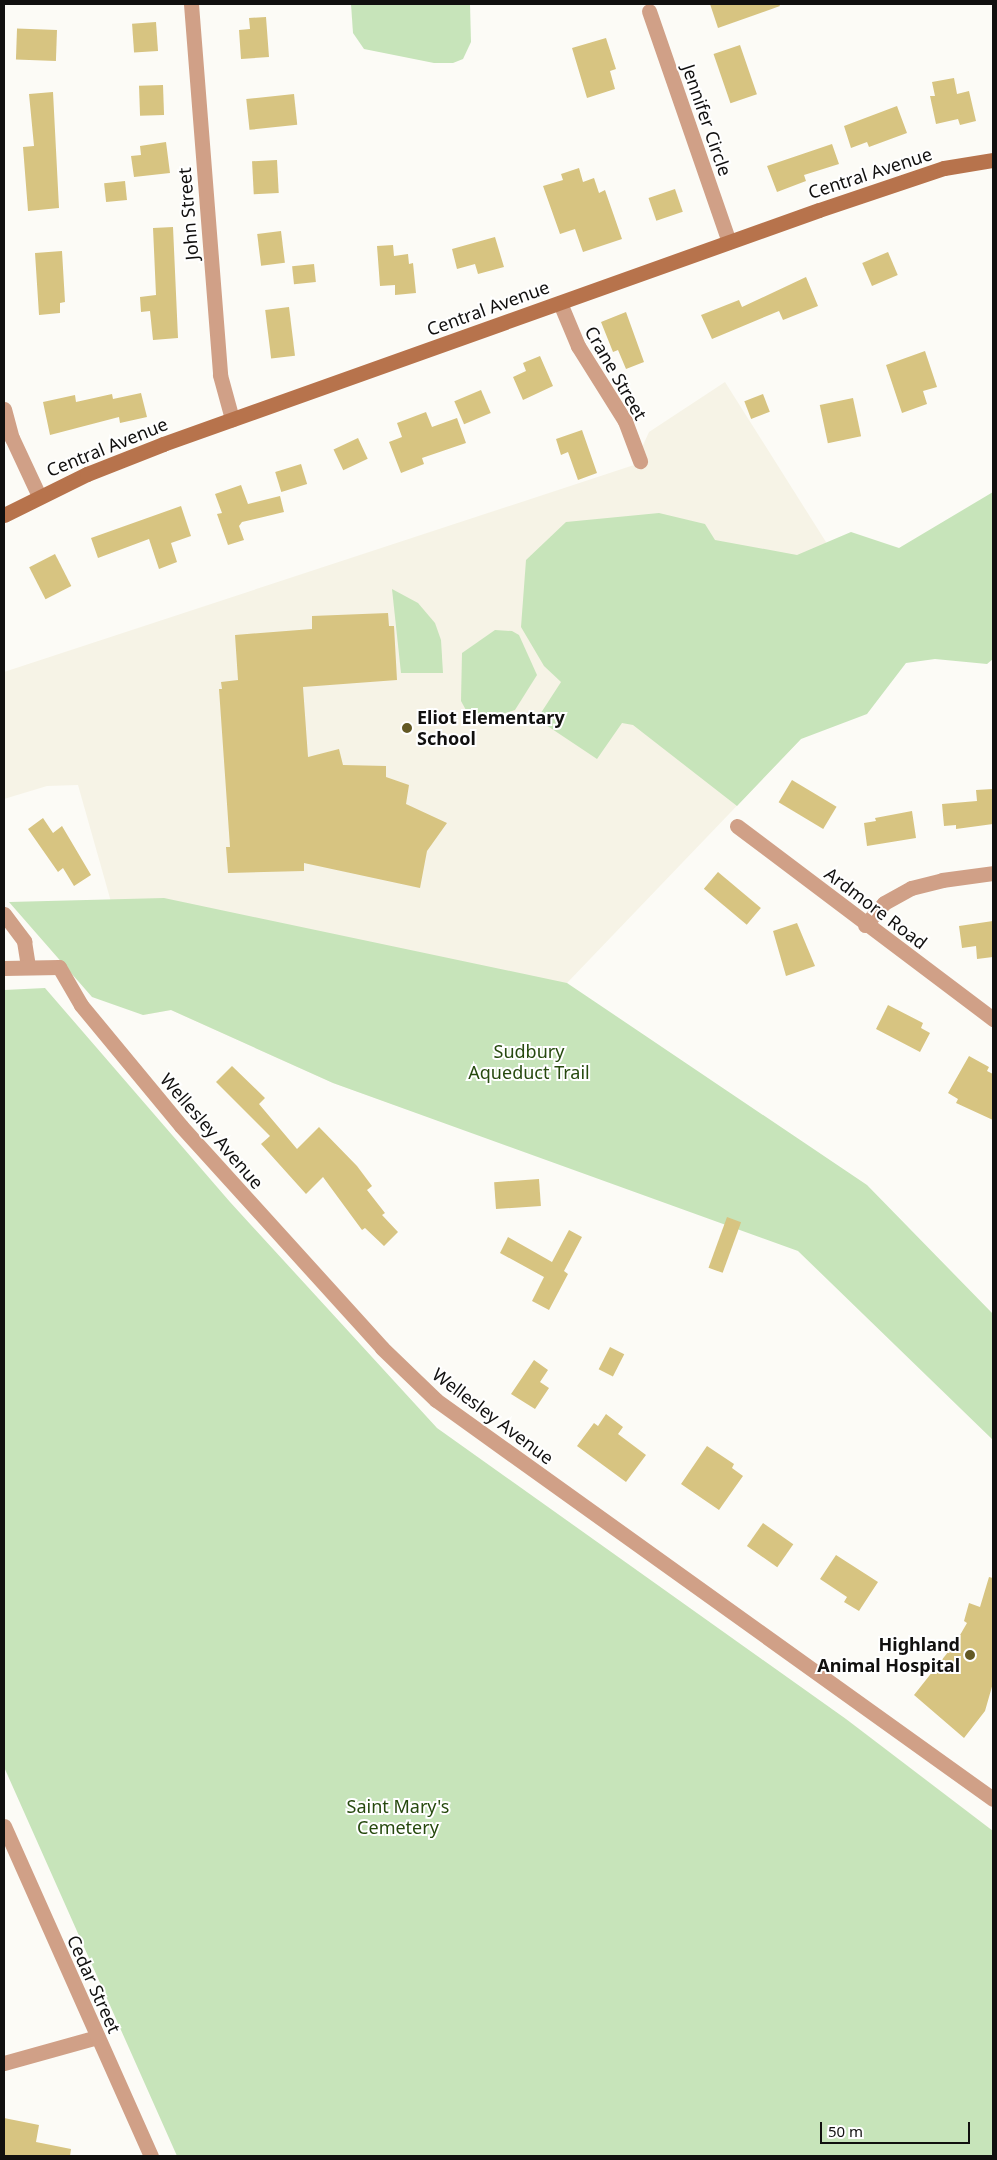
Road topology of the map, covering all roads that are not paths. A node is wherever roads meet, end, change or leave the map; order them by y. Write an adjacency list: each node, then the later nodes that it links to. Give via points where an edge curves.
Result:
1 (190, 4): 7 (street, John Street, via 220,375)
2 (649, 11): 4 (street, Jennifer Circle)
3 (993, 160): 4 (main road, Central Avenue, via 944,168)
4 (729, 242): 5 (main road, Central Avenue)
5 (560, 303): 7 (main road, Central Avenue); 8 (street, Crane Street, via 574,339 625,421)
6 (4, 409): 9 (street, via 12,438)
7 (232, 419): 9 (main road, Central Avenue, via 110,463)
8 (640, 461)
9 (39, 496): 10 (main road, Central Avenue)
10 (4, 515)
11 (737, 826): 14 (street, Ardmore Road)
12 (993, 873): 14 (street, via 911,888 884,903)
13 (4, 914): 15 (street, via 24,941)
14 (865, 925): 17 (street, Ardmore Road)
15 (28, 967): 16 (street); 18 (street, Wellesley Avenue, via 60,967 81,1005 173,1117 421,1387)
16 (4, 968)
17 (993, 1019)
18 (993, 1799)
19 (4, 1826): 20 (street, Cedar Street)
20 (97, 2037): 21 (street); 22 (street, Cedar Street)
21 (4, 2063)
22 (151, 2156)

